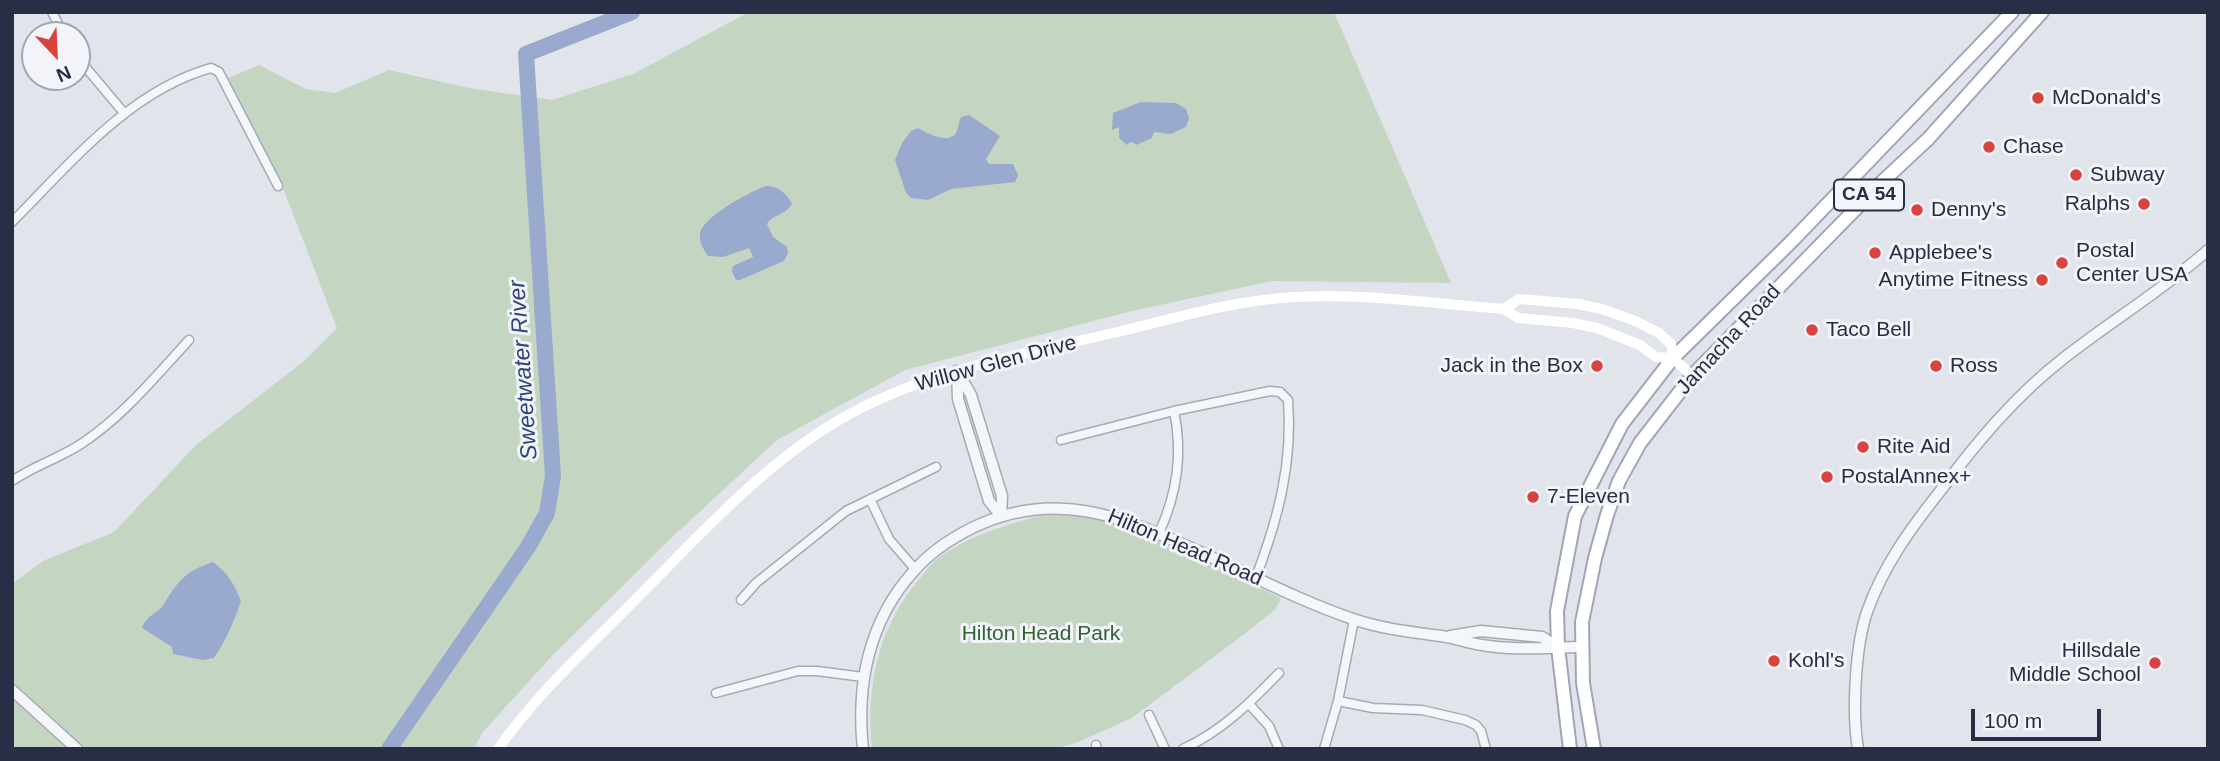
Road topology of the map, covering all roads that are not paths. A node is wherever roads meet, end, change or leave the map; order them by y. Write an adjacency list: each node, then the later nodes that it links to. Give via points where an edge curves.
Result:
1 (2012, 12): 10 (main road, Jamacha Road / CA 54)
2 (2042, 12): 12 (main road, Jamacha Road / CA 54, via 1928,139)
3 (91, 74): 4 (street)
4 (124, 113): 5 (street, via 211,68 219,72); 6 (street)
5 (278, 186)
6 (12, 222)
7 (2208, 250): 43 (street, via 2062,359 1979,440 1909,532 1884,571 1866,615 1857,667 1854,723)
8 (1504, 309): 10 (main road, Willow Glen Drive, via 1518,318 1597,328 1640,345 1656,357); 10 (main road, Willow Glen Drive, via 1519,299 1602,309 1659,332 1671,344); 11 (main road, Willow Glen Drive, via 1330,296 1270,299)
9 (189, 340): 16 (street, via 124,410 83,443)
10 (1673, 358): 12 (main road, Willow Glen Drive); 24 (main road, Jamacha Road / CA 54, via 1622,424 1576,516 1558,611)
11 (957, 370): 18 (street, via 958,399 989,500); 34 (main road, Willow Glen Drive, via 847,416 752,485 537,700)
12 (1692, 376): 25 (main road, Jamacha Road / CA 54, via 1640,443 1619,481 1595,558 1582,622)
13 (1174, 411): 14 (street); 19 (street, via 1179,471); 21 (street, via 1270,391 1288,400 1291,429 1279,510)
14 (1061, 440)
15 (936, 467): 17 (street)
16 (12, 481)
17 (870, 499): 20 (street, via 894,547); 22 (street, via 842,514)
18 (1001, 516): 19 (street, Hilton Head Road, via 1041,508 1079,509); 20 (street, Hilton Head Road, via 954,538)
19 (1159, 533): 21 (street, Hilton Head Road)
20 (915, 569): 27 (street, Hilton Head Road, via 884,612)
21 (1256, 578): 23 (street, Hilton Head Road)
22 (741, 600)
23 (1354, 620): 24 (street, Hilton Head Road, via 1483,645); 30 (street)
24 (1558, 647): 25 (street, Hilton Head Road); 41 (main road, Jamacha Road / CA 54)
25 (1582, 647): 42 (main road, Jamacha Road / CA 54)
26 (1279, 673): 31 (street)
27 (863, 677): 29 (street, via 798,671); 35 (street, Hilton Head Road)
28 (12, 690): 33 (street)
29 (716, 693)
30 (1338, 701): 39 (street); 40 (street, via 1422,710 1465,720 1482,731)
31 (1249, 705): 37 (street); 38 (street, via 1269,726)
32 (1149, 715): 36 (street)
33 (77, 749)
34 (498, 749)
35 (863, 749)
36 (1165, 749)
37 (1184, 749)
38 (1279, 749)
39 (1324, 749)
40 (1486, 749)
41 (1570, 749)
42 (1594, 749)
43 (1858, 749)

